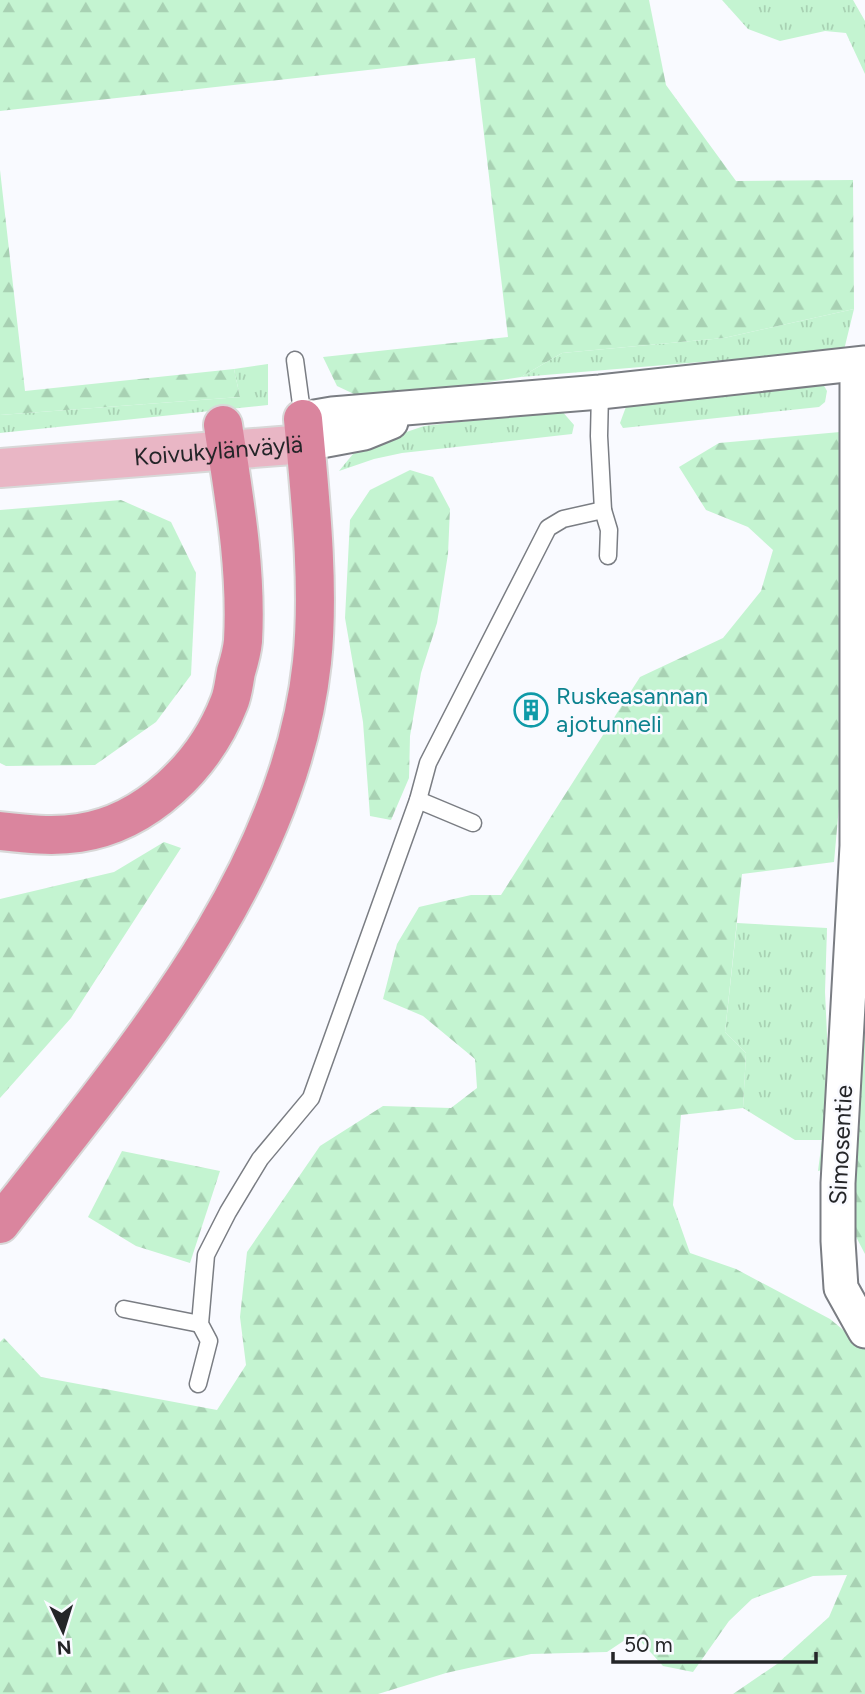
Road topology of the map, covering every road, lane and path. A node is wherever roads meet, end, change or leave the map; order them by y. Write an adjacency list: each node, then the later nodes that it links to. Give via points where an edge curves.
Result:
1 (295, 360): 4 (lane)
2 (861, 364): 3 (street, Koivukylänväylä); 16 (street, Simosentie, via 857,846 838,1241 841,1288)
3 (600, 392): 4 (street, Koivukylänväylä, via 431,406 364,433); 8 (lane)
4 (304, 431): 5 (main road, Koivukylänväylä); 13 (highway, via 314,590 312,662 303,718 262,838 227,912 191,970)
5 (225, 438): 6 (main road, Koivukylänväylä, via 31,442); 7 (main road, Koivukylänväylä); 12 (highway, via 243,571 243,644 229,703 201,756 168,792 123,819 80,833)
6 (0, 447)
7 (0, 468)
8 (603, 510): 9 (lane, via 609,530); 10 (lane, via 562,519 548,528 428,763)
9 (608, 556)
10 (418, 800): 11 (lane); 15 (lane, via 311,1098 260,1158 206,1255)
11 (473, 823)
12 (0, 831)
13 (0, 1224)
14 (124, 1309): 15 (lane)
15 (201, 1324): 17 (lane, via 209,1340)
16 (865, 1331)
17 (198, 1384)

